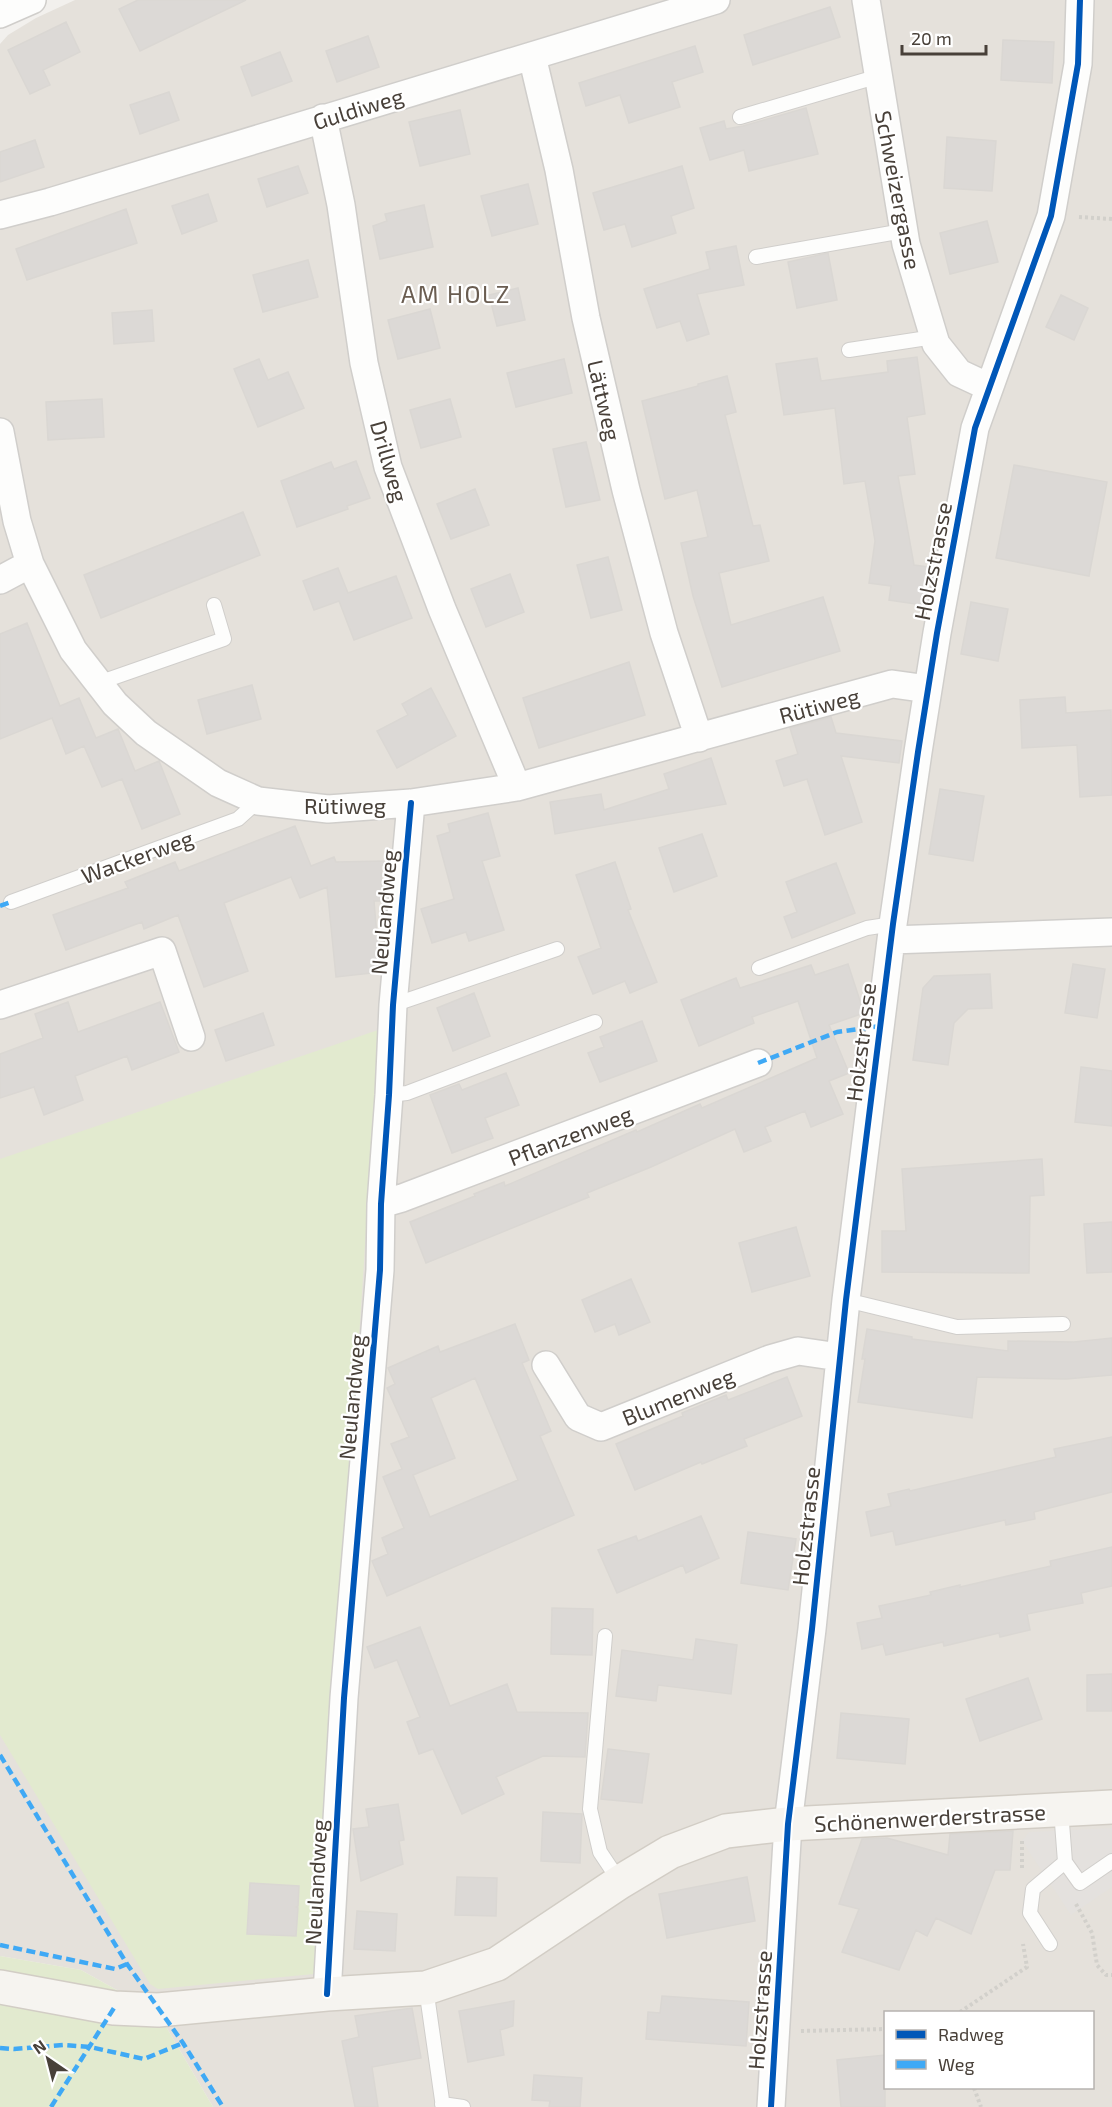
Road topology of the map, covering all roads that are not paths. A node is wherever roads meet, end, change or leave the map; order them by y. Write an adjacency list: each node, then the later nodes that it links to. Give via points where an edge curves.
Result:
1 (32, 0): 5 (street)
2 (716, 0): 6 (street, Guldiweg)
3 (866, 0): 7 (street, Schweizergasse)
4 (1080, 0): 15 (street, Holzstrasse, via 1078,64 1051,216)
5 (0, 14)
6 (532, 56): 9 (street, Guldiweg); 22 (street, Lättweg, via 626,490 664,633)
7 (879, 76): 8 (lane); 11 (street, Schweizergasse)
8 (740, 117)
9 (323, 118): 10 (street, Guldiweg); 23 (street, Drillweg, via 364,363 388,467 442,609)
10 (0, 215)
11 (903, 231): 12 (lane); 13 (street, Schweizergasse)
12 (756, 257)
13 (934, 337): 14 (lane); 15 (street, Schweizergasse, via 958,373)
14 (849, 350)
15 (988, 387): 21 (street, Holzstrasse, via 975,428)
16 (0, 432): 17 (street, Rütiweg, via 17,521)
17 (30, 564): 18 (street); 20 (street, Rütiweg, via 73,650)
18 (0, 580)
19 (214, 605): 20 (lane, via 224,639)
20 (98, 683): 24 (street, Rütiweg, via 146,733 218,783)
21 (928, 689): 22 (street, Rütiweg, via 892,684); 27 (street, Holzstrasse)
22 (699, 738): 23 (street, Rütiweg)
23 (517, 787): 25 (street, Rütiweg)
24 (258, 801): 25 (street, Rütiweg, via 328,809); 26 (lane, Wackerweg, via 237,819)
25 (411, 803): 32 (street, Neulandweg)
26 (11, 902)
27 (892, 932): 28 (street); 30 (lane, via 867,928); 38 (street, Holzstrasse)
28 (1112, 932)
29 (557, 949): 32 (lane)
30 (759, 968)
31 (0, 1005): 34 (street, via 162,951)
32 (393, 1005): 36 (street, Neulandweg)
33 (594, 1022): 36 (lane, via 407,1093)
34 (191, 1037)
35 (758, 1063): 37 (street, Pflanzenweg)
36 (389, 1095): 37 (street, Neulandweg)
37 (381, 1204): 52 (street, Neulandweg, via 380,1270 344,1698)
38 (846, 1300): 39 (lane, via 957,1326); 40 (street, Holzstrasse)
39 (1063, 1324)
40 (839, 1357): 41 (street, Blumenweg, via 798,1351 770,1359 601,1427 578,1417); 45 (street, Holzstrasse)
41 (546, 1365)
42 (605, 1636): 48 (lane, via 590,1809 600,1852)
43 (1112, 1807): 44 (street, Schönenwerderstrasse)
44 (1061, 1810): 45 (street, Schönenwerderstrasse); 47 (lane)
45 (788, 1824): 48 (street, Schönenwerderstrasse, via 726,1831 669,1852); 55 (street, Holzstrasse)
46 (1112, 1861): 47 (lane, via 1080,1883)
47 (1065, 1862): 49 (lane, via 1033,1889 1029,1913)
48 (620, 1882): 51 (street, Schönenwerderstrasse, via 497,1964)
49 (1050, 1944)
50 (0, 1987): 52 (street, Schönenwerderstrasse, via 114,2008 158,2010)
51 (426, 1988): 52 (street, Schönenwerderstrasse); 53 (lane)
52 (327, 1994)
53 (442, 2106): 54 (lane)
54 (463, 2107)
55 (771, 2107)

